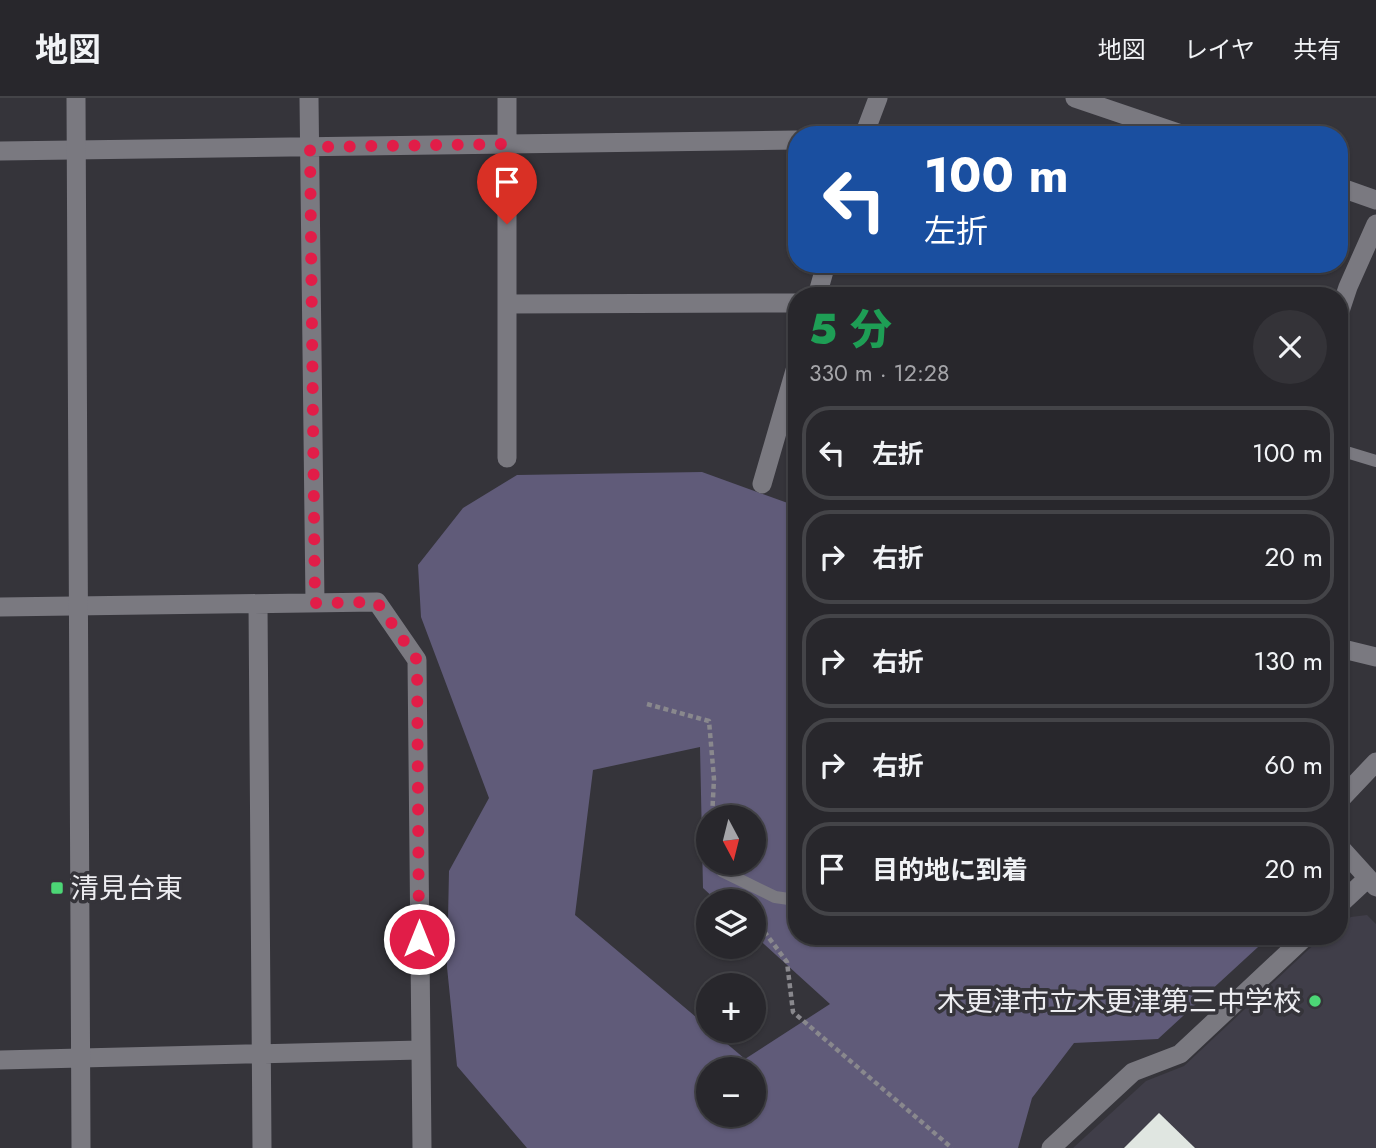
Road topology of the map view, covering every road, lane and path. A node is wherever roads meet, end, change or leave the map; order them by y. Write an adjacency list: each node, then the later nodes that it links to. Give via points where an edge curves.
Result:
1 (76, 98): 11 (street)
2 (309, 98): 10 (street)
3 (506, 98): 9 (street)
4 (878, 98): 6 (street)
5 (1076, 98): 7 (street)
6 (867, 126)
7 (1158, 126)
8 (788, 141): 9 (street)
9 (507, 144): 10 (street); 18 (street)
10 (310, 147): 11 (street); 24 (street)
11 (77, 150): 12 (street); 26 (street)
12 (0, 151)
13 (1348, 190): 14 (street)
14 (1376, 200)
15 (1376, 224): 16 (street)
16 (1348, 287)
17 (788, 303): 18 (street)
18 (507, 304): 21 (street)
19 (788, 395): 23 (street)
20 (1348, 453): 22 (lane)
21 (507, 458)
22 (1376, 461)
23 (762, 484)
24 (315, 603): 25 (street); 41 (street, via 377,602 417,660)
25 (258, 604): 26 (street); 42 (street)
26 (79, 606): 27 (street); 43 (street)
27 (0, 607)
28 (1348, 650): 29 (street)
29 (1376, 657)
30 (647, 704): 33 (path, via 709,721)
31 (1376, 762): 32 (street)
32 (1348, 792)
33 (713, 805)
34 (1348, 855): 36 (street)
35 (730, 875): 38 (lane)
36 (1373, 879): 37 (street)
37 (1348, 898)
38 (788, 899)
39 (766, 934): 48 (path, via 787,962 793,1012)
40 (1296, 945): 49 (street, via 1180,1054 1133,1072)
41 (420, 1050): 42 (street); 47 (street)
42 (261, 1054): 43 (street); 46 (street)
43 (81, 1058): 44 (street); 45 (street)
44 (0, 1060)
45 (81, 1148)
46 (262, 1148)
47 (422, 1148)
48 (952, 1148)
49 (1051, 1148)

